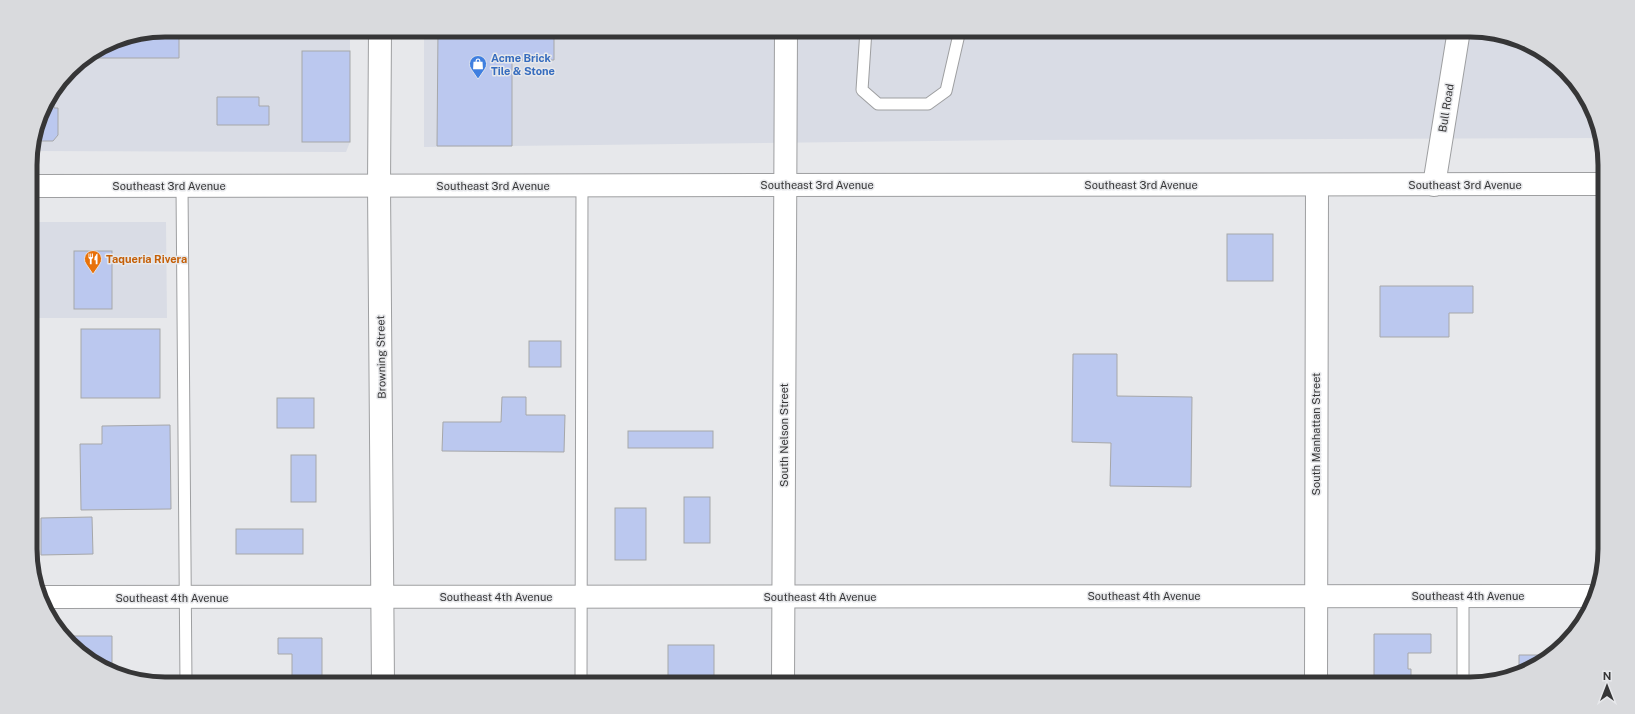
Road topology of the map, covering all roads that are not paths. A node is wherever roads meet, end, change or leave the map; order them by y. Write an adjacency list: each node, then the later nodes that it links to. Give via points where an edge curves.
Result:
1 (380, 37): 13 (street, Browning Street)
2 (786, 37): 8 (street, South Nelson Street)
3 (866, 37): 4 (lane, via 862,90 878,104 928,104 946,91)
4 (958, 37)
5 (1458, 37): 10 (street, Bull Road)
6 (1598, 184): 10 (street, Southeast 3rd Avenue)
7 (582, 185): 8 (street, Southeast 3rd Avenue); 13 (street, Southeast 3rd Avenue); 18 (lane)
8 (786, 185): 9 (street, Southeast 3rd Avenue); 19 (street, South Nelson Street)
9 (1317, 185): 10 (street, Southeast 3rd Avenue); 14 (street, South Manhattan Street)
10 (1434, 185)
11 (37, 186): 12 (street, Southeast 3rd Avenue)
12 (182, 186): 13 (street, Southeast 3rd Avenue); 20 (lane)
13 (379, 186): 21 (street, Browning Street)
14 (1316, 595): 15 (street, Southeast 4th Avenue); 19 (street, Southeast 4th Avenue); 26 (street, South Manhattan Street)
15 (1463, 596): 16 (street, Southeast 4th Avenue); 27 (lane)
16 (1589, 596)
17 (47, 597): 20 (street, Southeast 4th Avenue)
18 (581, 597): 19 (street, Southeast 4th Avenue); 21 (street, Southeast 4th Avenue); 24 (lane)
19 (784, 597): 25 (street, South Nelson Street)
20 (186, 598): 21 (street, Southeast 4th Avenue); 22 (lane)
21 (383, 598): 23 (street, Browning Street)
22 (186, 677)
23 (383, 677)
24 (581, 677)
25 (783, 677)
26 (1316, 677)
27 (1463, 677)

